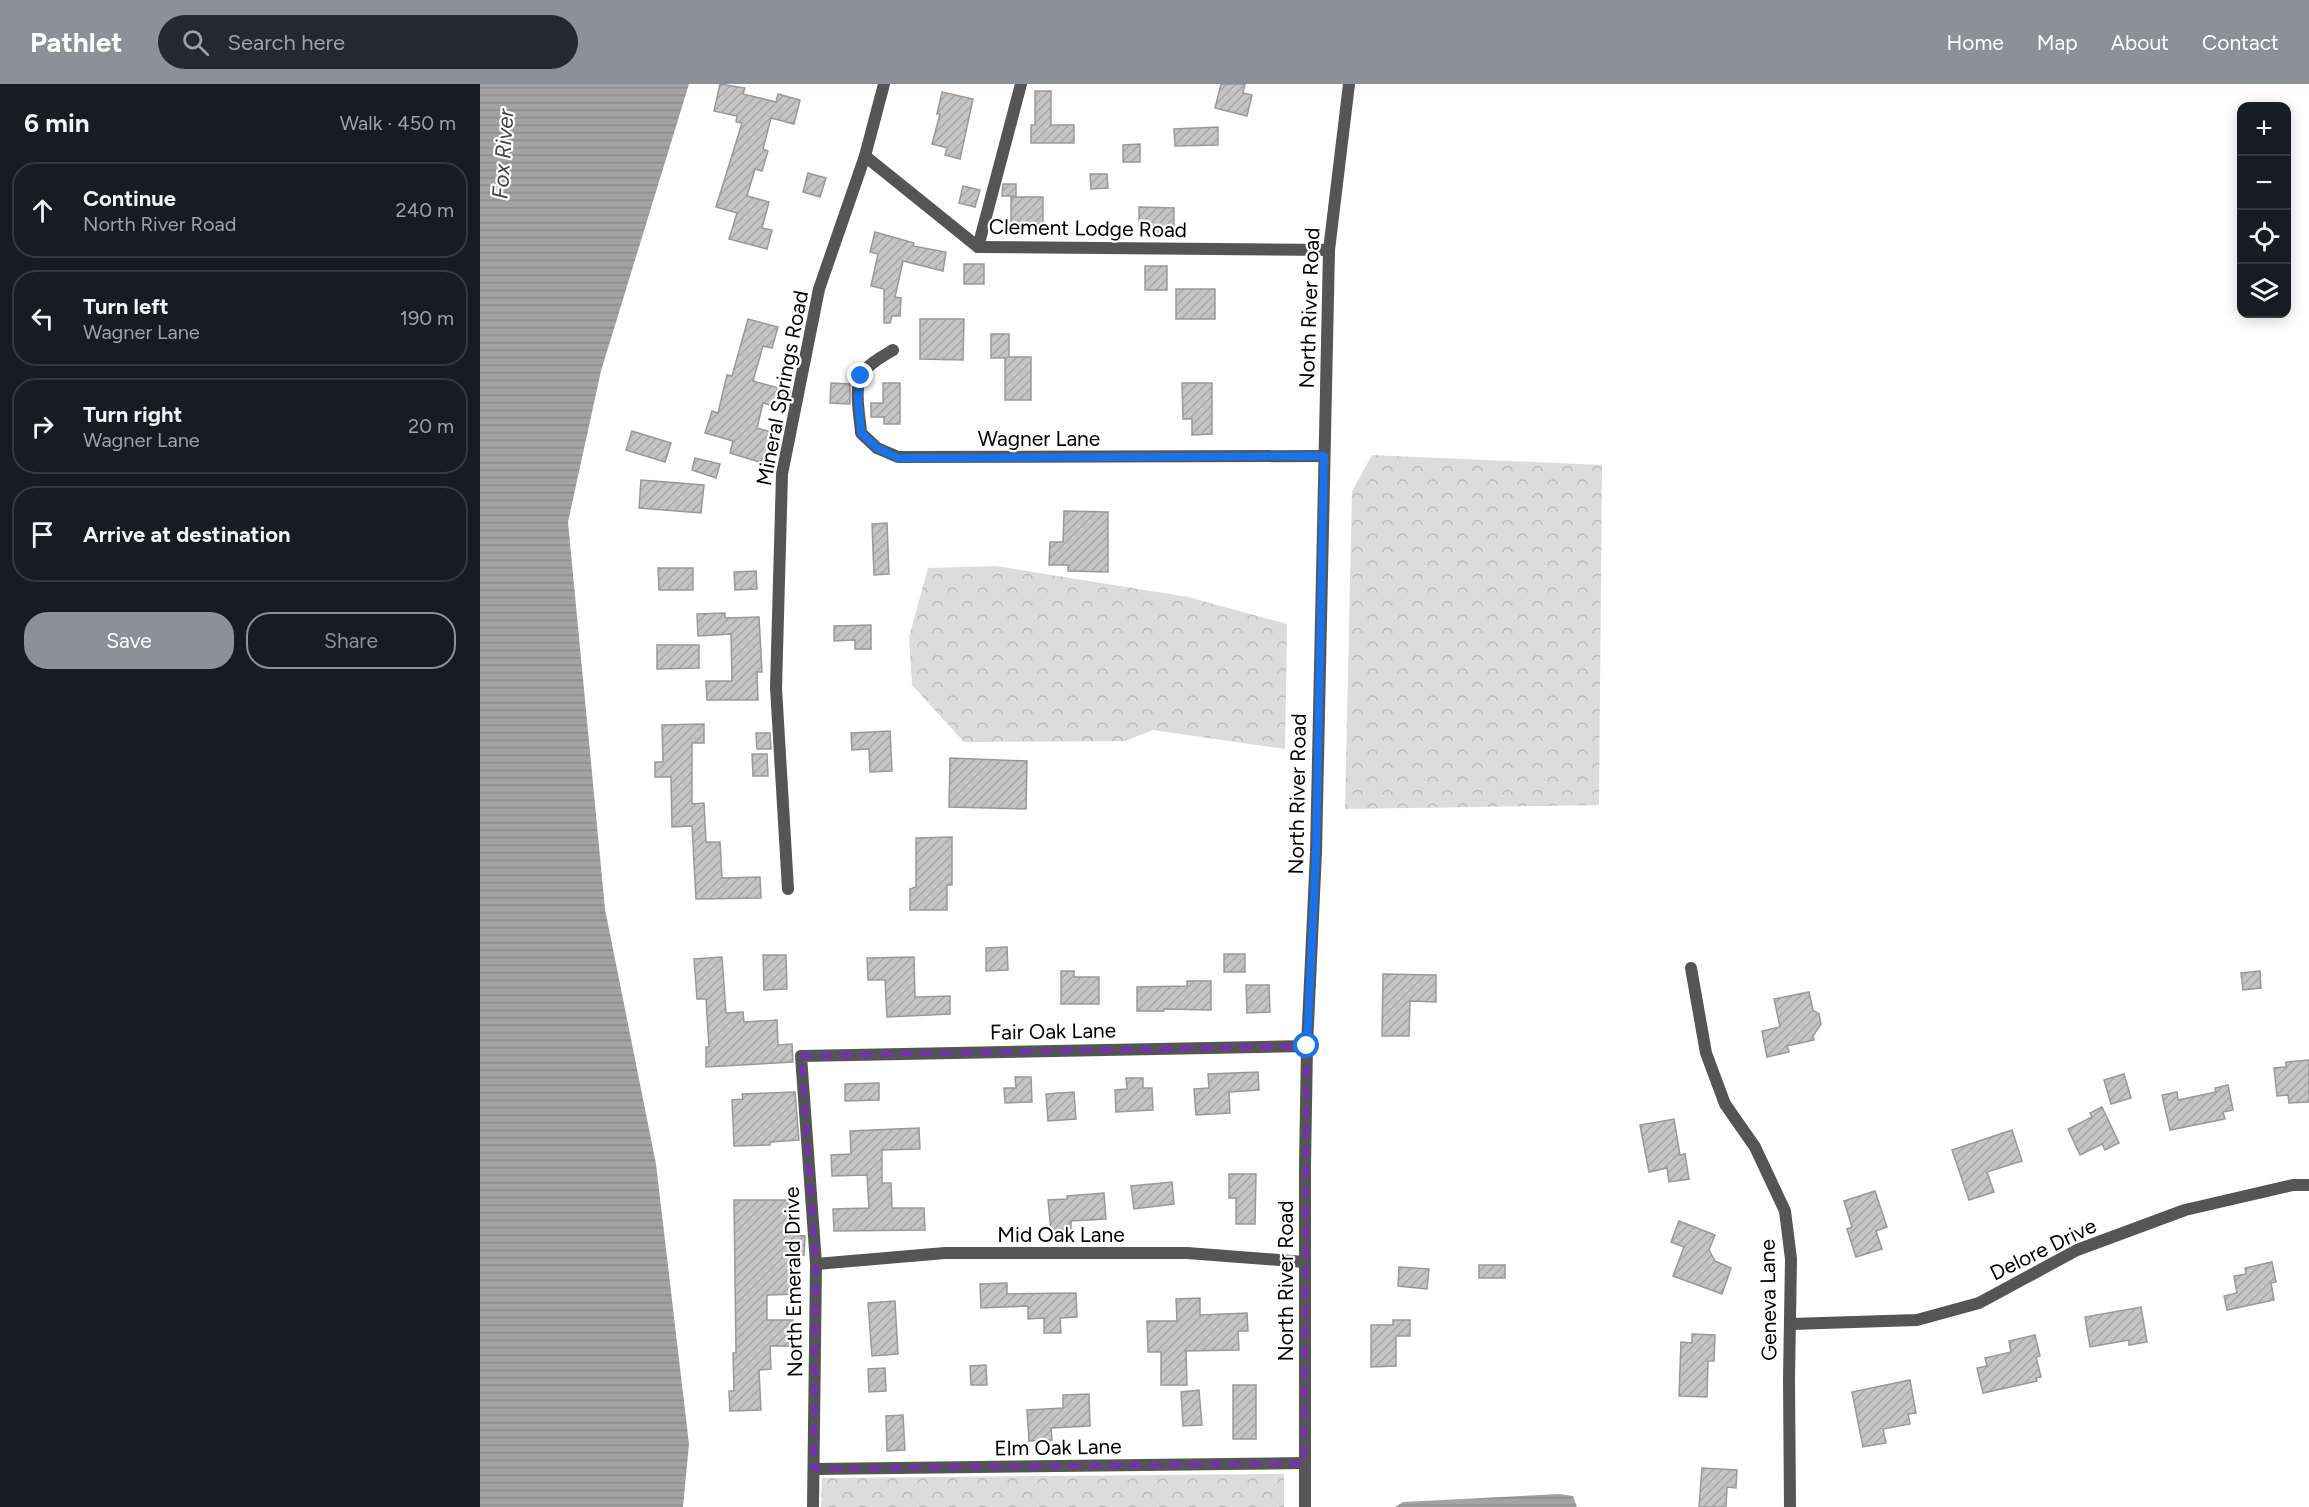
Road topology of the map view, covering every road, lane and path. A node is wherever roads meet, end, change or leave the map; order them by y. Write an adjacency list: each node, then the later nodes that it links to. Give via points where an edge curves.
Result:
1 (884, 84): 4 (street, Mineral Springs Road)
2 (1021, 84): 5 (street, Clement Lodge Road)
3 (1349, 84): 6 (street, North River Road)
4 (866, 156): 5 (street); 9 (street, Mineral Springs Road, via 819,289 782,474 776,688)
5 (978, 246): 6 (street, Clement Lodge Road)
6 (1329, 250): 8 (street, North River Road)
7 (893, 350): 8 (street, Wagner Lane, via 878,358 861,376 858,398 861,433 877,448 898,458)
8 (1324, 456): 11 (street, North River Road, via 1315,875)
9 (788, 889)
10 (1691, 968): 16 (street, Geneva Lane, via 1706,1053 1725,1104 1755,1147 1785,1211 1791,1259)
11 (1307, 1046): 12 (street, Fair Oak Lane); 14 (street, North River Road)
12 (801, 1056): 15 (street, North Emerald Drive)
13 (2309, 1185): 16 (street, Delore Drive, via 2293,1185 2185,1210 2078,1250 1979,1302 1917,1320)
14 (1305, 1262): 15 (street, Mid Oak Lane, via 1187,1253 945,1253); 17 (street, North River Road)
15 (816, 1264): 18 (street, North Emerald Drive)
16 (1791, 1324): 21 (street, Geneva Lane)
17 (1304, 1463): 18 (street, Elm Oak Lane); 20 (street, North River Road)
18 (814, 1469): 19 (street, North Emerald Drive)
19 (813, 1507)
20 (1305, 1507)
21 (1790, 1507)

